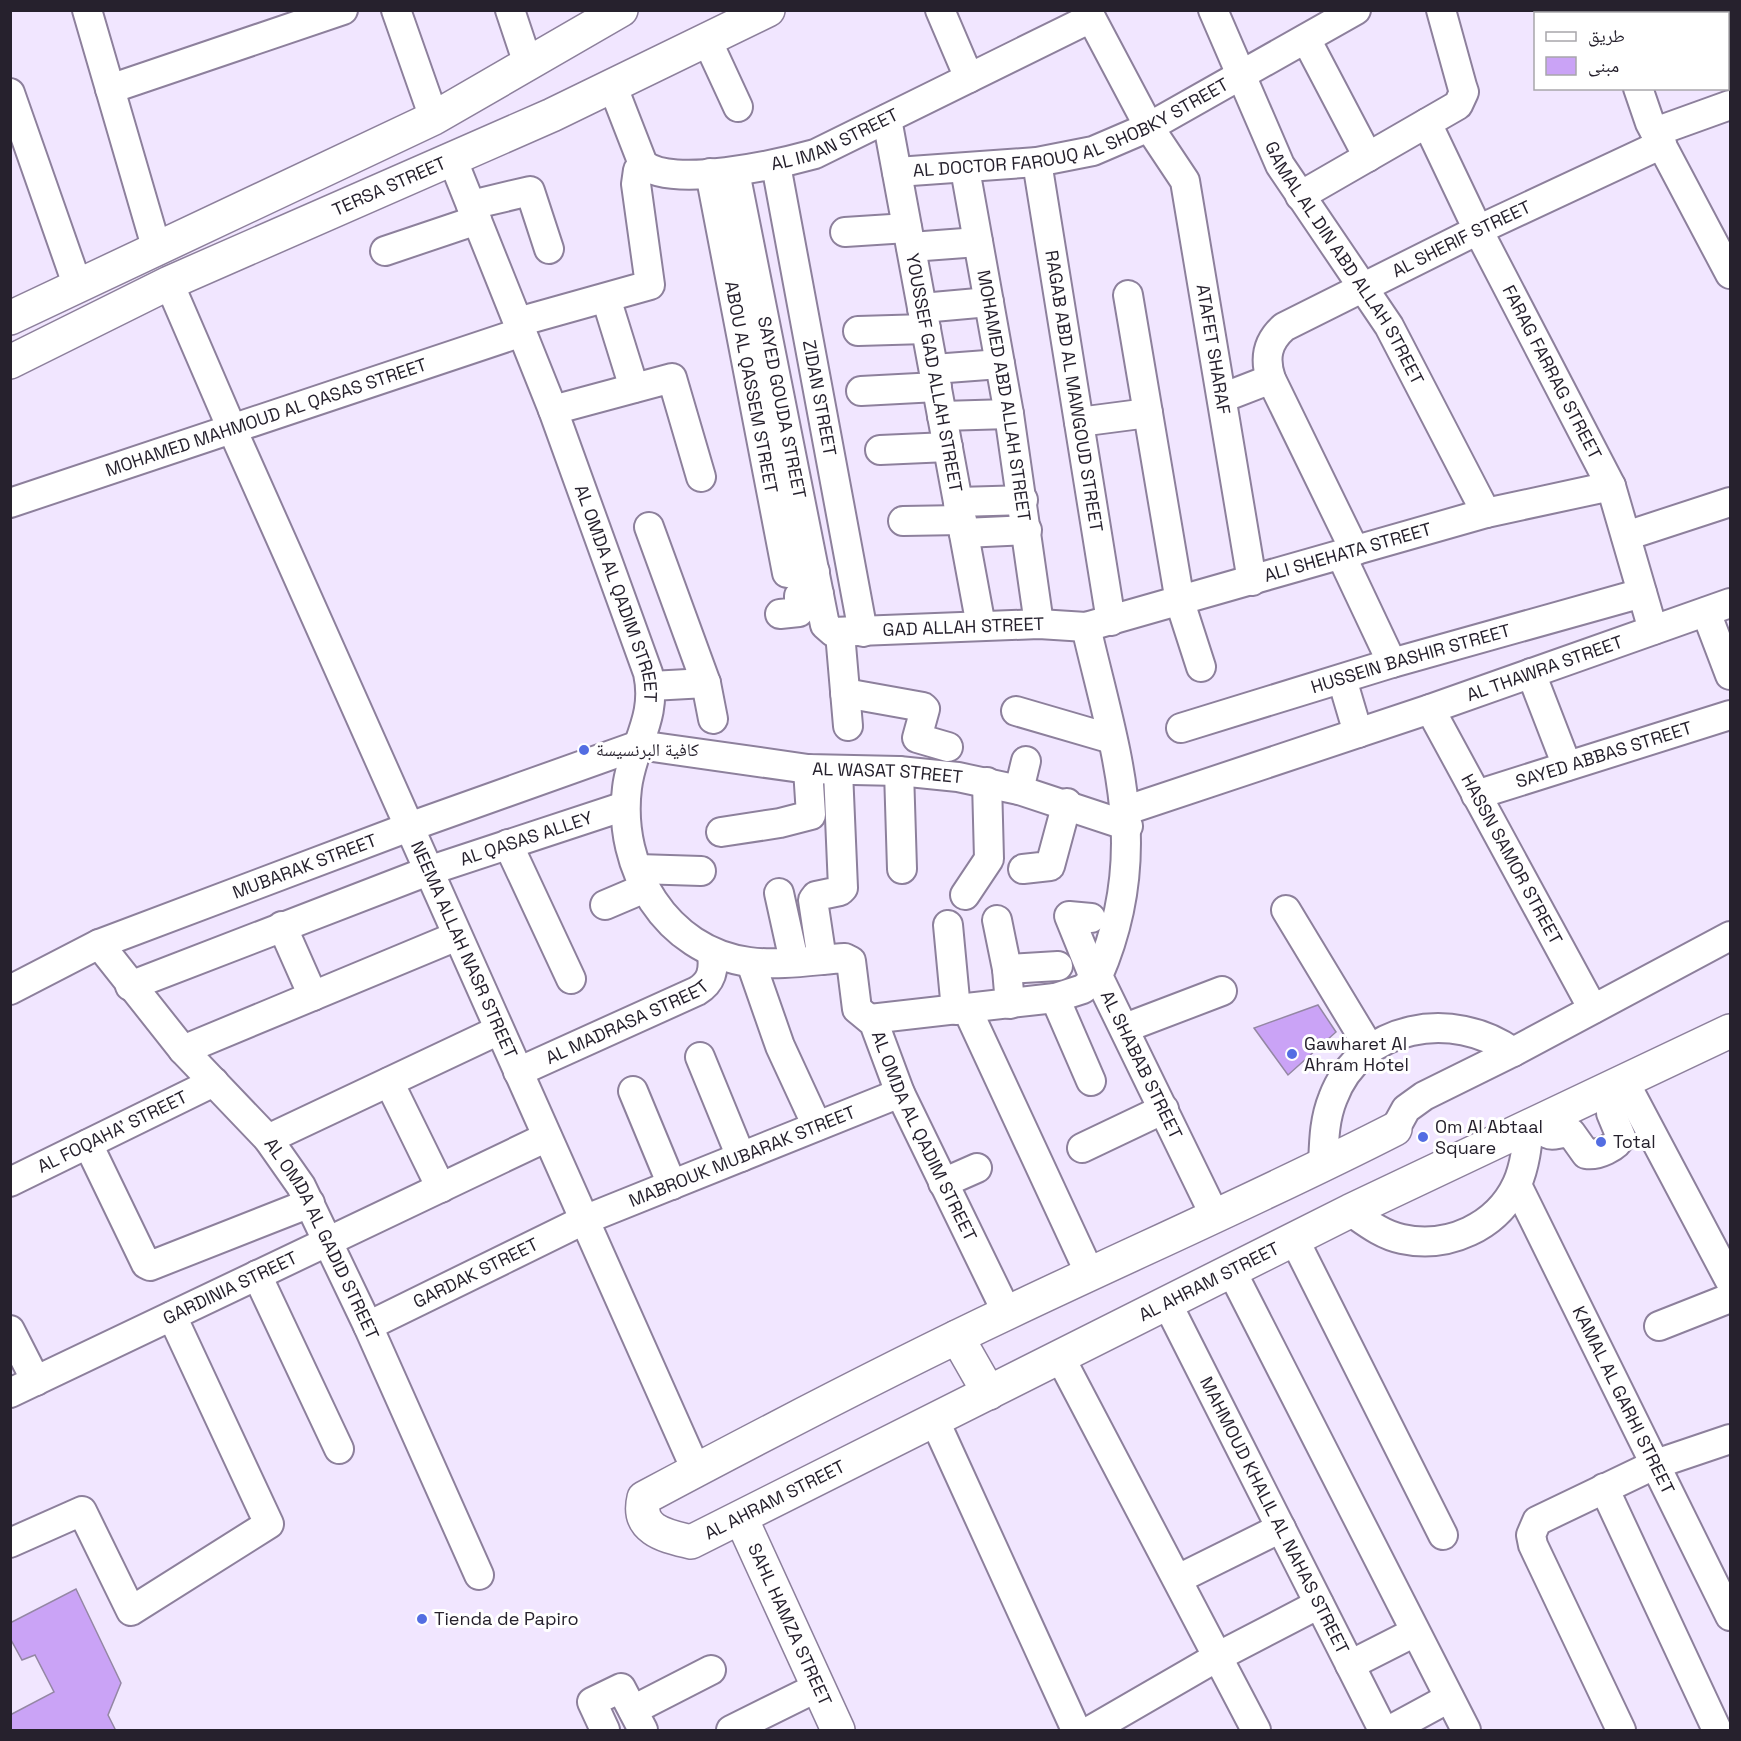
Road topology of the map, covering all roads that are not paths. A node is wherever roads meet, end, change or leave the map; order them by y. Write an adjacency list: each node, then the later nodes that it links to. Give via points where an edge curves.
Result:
1 (87, 10): 19 (street)
2 (343, 10): 19 (street)
3 (396, 10): 24 (street)
4 (510, 10): 15 (street)
5 (621, 10): 15 (main road)
6 (723, 10): 14 (main road)
7 (768, 10): 14 (main road, TERSA STREET)
8 (940, 10): 17 (street)
9 (1213, 10): 16 (street, GAMAL AL DIN ABD ALLAH STREET)
10 (1356, 10): 13 (street, AL DOCTOR FAROUQ AL SHOBKY STREET)
11 (1441, 10): 26 (street, via 1464,92 1458,105)
12 (1089, 14): 17 (street, AL IMAN STREET); 27 (street, ATAFET SHARAF)
13 (1306, 39): 16 (street, AL DOCTOR FAROUQ AL SHOBKY STREET); 29 (street)
14 (707, 40): 18 (main road, TERSA STREET); 23 (street)
15 (528, 64): 24 (main road)
16 (1240, 74): 27 (street, AL DOCTOR FAROUQ AL SHOBKY STREET); 37 (street, GAMAL AL DIN ABD ALLAH STREET, via 1266,136)
17 (969, 78): 25 (street, AL IMAN STREET)
18 (613, 87): 30 (main road, TERSA STREET); 32 (street)
19 (110, 88): 44 (street)
20 (1639, 90): 28 (street)
21 (10, 93): 48 (street)
22 (1731, 105): 28 (street, AL SHERIF STREET)
23 (738, 107)
24 (434, 118): 44 (main road)
25 (887, 119): 33 (street, AL IMAN STREET, via 815,154); 36 (street, YOUSSEF GAD ALLAH STREET)
26 (1427, 123): 29 (street); 39 (street, FARAG FARRAG STREET)
27 (1149, 127): 31 (street, AL DOCTOR FAROUQ AL SHOBKY STREET, via 1093,151); 63 (street, ATAFET SHARAF, via 1185,181)
28 (1658, 138): 39 (street, AL SHERIF STREET); 46 (street)
29 (1368, 157): 37 (street)
30 (452, 158): 38 (street, AL OMDA AL QADIM STREET); 47 (main road, TERSA STREET)
31 (1037, 162): 34 (street, AL DOCTOR FAROUQ AL SHOBKY STREET); 68 (street, RAGAB ABD AL MAWGOUD STREET)
32 (643, 164): 35 (street, AL IMAN STREET, via 657,173); 51 (street, MOHAMED MAHMOUD AL QASAS STREET, via 636,184 650,284)
33 (776, 165): 35 (street, AL IMAN STREET); 94 (street, ZIDAN STREET)
34 (965, 169): 36 (street, AL DOCTOR FAROUQ AL SHOBKY STREET); 42 (street, MOHAMED ABD ALLAH STREET)
35 (722, 172): 85 (street, SAYED GOUDA STREET)
36 (897, 172): 41 (street, YOUSSEF GAD ALLAH STREET)
37 (1300, 196): 49 (street, GAMAL AL DIN ABD ALLAH STREET)
38 (474, 213): 43 (street, via 530,192); 45 (street); 55 (street, AL OMDA AL QADIM STREET)
39 (1478, 231): 49 (street, AL SHERIF STREET); 73 (street, FARAG FARRAG STREET)
40 (845, 232): 41 (street)
41 (909, 238): 42 (street); 54 (street, YOUSSEF GAD ALLAH STREET)
42 (978, 242): 52 (street, MOHAMED ABD ALLAH STREET)
43 (549, 249)
44 (158, 250): 48 (main road)
45 (385, 251)
46 (1731, 274)
47 (170, 283): 57 (main road, TERSA STREET); 69 (street, NEEMA ALLAH NASR STREET)
48 (78, 287): 53 (main road)
49 (1363, 288): 60 (street, AL SHERIF STREET, via 1275,335 1266,356); 77 (street, GAMAL AL DIN ABD ALLAH STREET, via 1401,347)
50 (1128, 295): 65 (street)
51 (606, 298): 55 (street, MOHAMED MAHMOUD AL QASAS STREET); 61 (street)
52 (989, 302): 54 (street); 58 (street, MOHAMED ABD ALLAH STREET)
53 (10, 318)
54 (924, 318): 56 (street); 59 (street, YOUSSEF GAD ALLAH STREET)
55 (520, 327): 64 (street, AL OMDA AL QADIM STREET); 69 (street, MOHAMED MAHMOUD AL QASAS STREET)
56 (858, 331)
57 (10, 362)
58 (1000, 364): 59 (street); 66 (street, MOHAMED ABD ALLAH STREET)
59 (935, 378): 62 (street); 67 (street, YOUSSEF GAD ALLAH STREET)
60 (1271, 379): 63 (street); 83 (street)
61 (634, 388): 64 (street); 72 (street, via 674,379)
62 (861, 391)
63 (1222, 398): 84 (street, ATAFET SHARAF)
64 (553, 410): 101 (street, AL OMDA AL QADIM STREET)
65 (1148, 413): 68 (street); 87 (street)
66 (1009, 414): 67 (street); 74 (street, MOHAMED ABD ALLAH STREET)
67 (942, 416): 70 (street, YOUSSEF GAD ALLAH STREET)
68 (1079, 422): 91 (street, RAGAB ABD AL MAWGOUD STREET)
69 (232, 429): 76 (street, MOHAMED MAHMOUD AL QASAS STREET); 124 (street, NEEMA ALLAH NASR STREET)
70 (948, 447): 71 (street); 78 (street, YOUSSEF GAD ALLAH STREET)
71 (880, 450)
72 (700, 477)
73 (1611, 486): 77 (street, ALI SHEHATA STREET); 82 (street, FARAG FARRAG STREET)
74 (1023, 500): 78 (street); 81 (street, MOHAMED ABD ALLAH STREET)
75 (1731, 502): 82 (street)
76 (10, 503)
77 (1486, 513): 83 (street, ALI SHEHATA STREET)
78 (961, 518): 79 (street); 81 (street); 92 (street, YOUSSEF GAD ALLAH STREET)
79 (903, 521)
80 (649, 527): 100 (street)
81 (1027, 530): 90 (street, MOHAMED ABD ALLAH STREET)
82 (1626, 536): 86 (street, FARAG FARRAG STREET)
83 (1348, 553): 84 (street, ALI SHEHATA STREET); 95 (street)
84 (1252, 581): 87 (street, ALI SHEHATA STREET)
85 (817, 583): 89 (street, via 799,596 799,612); 94 (street, SAYED GOUDA STREET, via 827,628)
86 (1642, 593): 93 (street, FARAG FARRAG STREET); 95 (street, HUSSEIN BASHIR STREET)
87 (1180, 602): 91 (street, ALI SHEHATA STREET); 96 (street)
88 (1718, 607): 93 (street, AL THAWRA STREET); 98 (street)
89 (780, 614)
90 (1039, 624): 91 (street, GAD ALLAH STREET); 92 (street, GAD ALLAH STREET)
91 (1099, 624): 110 (street, AL SHABAB STREET)
92 (981, 626): 94 (street, GAD ALLAH STREET)
93 (1653, 630): 97 (street, AL THAWRA STREET)
94 (851, 632): 102 (street, ZIDAN STREET)
95 (1392, 663): 99 (street, HUSSEIN BASHIR STREET)
96 (1201, 667)
97 (1531, 673): 103 (street, AL THAWRA STREET); 114 (street)
98 (1731, 675)
99 (1342, 679): 108 (street, HUSSEIN BASHIR STREET); 109 (street)
100 (706, 683): 101 (street); 106 (street)
101 (651, 686): 111 (street, AL OMDA AL QADIM STREET, via 650,710)
102 (845, 693): 107 (street, ZIDAN STREET); 112 (street, via 923,706 917,738)
103 (1430, 709): 109 (street, AL THAWRA STREET); 120 (street, HASSN SAMOR STREET)
104 (1016, 711): 110 (street)
105 (1731, 715): 114 (street, SAYED ABBAS STREET)
106 (713, 719)
107 (848, 726)
108 (1180, 728)
109 (1358, 733): 123 (street, AL THAWRA STREET)
110 (1112, 739): 123 (street, AL SHABAB STREET)
111 (639, 745): 115 (street, AL WASAT STREET); 122 (street, AL OMDA AL QADIM STREET); 124 (street, MUBARAK STREET)
112 (948, 747)
113 (1026, 761): 119 (street)
114 (1568, 766): 120 (street, SAYED ABBAS STREET)
115 (808, 769): 116 (street, AL WASAT STREET); 125 (street, via 811,815)
116 (838, 771): 117 (street, AL WASAT STREET); 144 (street, via 843,888 813,900)
117 (899, 771): 118 (street, AL WASAT STREET); 127 (street)
118 (987, 782): 119 (street, AL WASAT STREET); 133 (street, via 989,859)
119 (1019, 789): 121 (street, AL WASAT STREET)
120 (1476, 795): 158 (street, HASSN SAMOR STREET)
121 (1066, 803): 123 (street, AL WASAT STREET); 128 (street, via 1050,866)
122 (625, 806): 126 (street, AL QASAS ALLEY); 131 (street, AL OMDA AL QADIM STREET, via 628,839)
123 (1127, 818): 149 (street, AL SHABAB STREET, via 1127,870 1122,903)
124 (409, 827): 129 (street, NEEMA ALLAH NASR STREET); 142 (street, MUBARAK STREET)
125 (721, 832)
126 (508, 844): 129 (street, AL QASAS ALLEY); 150 (street)
127 (902, 869)
128 (1023, 869)
129 (428, 871): 139 (street, AL QASAS ALLEY); 140 (street, NEEMA ALLAH NASR STREET)
130 (701, 871): 131 (street)
131 (641, 878): 134 (street); 143 (street, AL OMDA AL QADIM STREET, via 673,926)
132 (779, 893): 145 (street)
133 (965, 895)
134 (605, 905)
135 (1286, 910): 163 (street)
136 (1090, 918): 149 (street, via 1069,916)
137 (997, 920): 148 (street)
138 (948, 925): 157 (street)
139 (282, 926): 151 (street, AL QASAS ALLEY); 154 (street)
140 (457, 936): 154 (street); 161 (street, NEEMA ALLAH NASR STREET)
141 (1731, 936): 158 (street)
142 (99, 944): 151 (street, AL OMDA AL GADID STREET); 152 (street, MUBARAK STREET)
143 (712, 954): 146 (street, AL OMDA AL QADIM STREET); 167 (street, AL MADRASA STREET, via 710,980 697,991)
144 (822, 960): 145 (street, AL OMDA AL QADIM STREET); 159 (street, AL OMDA AL QADIM STREET, via 851,961 857,1009)
145 (794, 961): 146 (street, AL OMDA AL QADIM STREET)
146 (751, 963): 176 (street, via 780,1046)
147 (1058, 966): 148 (street)
148 (1007, 969): 156 (street)
149 (1096, 978): 155 (street, via 1083,989); 160 (street, AL SHABAB STREET)
150 (571, 979)
151 (130, 986): 164 (street, AL OMDA AL GADID STREET)
152 (10, 990)
153 (1222, 991): 160 (street)
154 (313, 996): 164 (street)
155 (1055, 998): 156 (street); 168 (street)
156 (1010, 1004): 157 (street)
157 (962, 1009): 159 (street); 197 (street)
158 (1593, 1009): 165 (street)
159 (870, 1019): 173 (street, AL OMDA AL QADIM STREET)
160 (1125, 1028): 174 (street, AL SHABAB STREET)
161 (500, 1030): 167 (street, NEEMA ALLAH NASR STREET); 170 (street)
162 (1731, 1031): 171 (main road, AL AHRAM STREET)
163 (1370, 1049): 165 (street, via 1412,1030 1435,1026 1480,1034); 183 (street, via 1355,1063 1333,1096 1324,1134)
164 (183, 1050): 169 (street, AL OMDA AL GADID STREET)
165 (1512, 1052): 177 (street, via 1414,1102)
166 (700, 1057): 182 (street)
167 (518, 1072): 178 (street, NEEMA ALLAH NASR STREET)
168 (1091, 1081)
169 (214, 1082): 179 (street, AL OMDA AL GADID STREET); 180 (street, AL FOQAHA' STREET)
170 (389, 1082): 179 (street); 189 (street)
171 (1618, 1084): 175 (main road, AL AHRAM STREET); 175 (street, via 1609,1098 1621,1137 1615,1145 1586,1154 1571,1133 1553,1137); 199 (street)
172 (633, 1091): 187 (street)
173 (900, 1093): 176 (street, MABROUK MUBARAK STREET); 186 (street, AL OMDA AL QADIM STREET)
174 (1164, 1109): 181 (street); 192 (street, AL SHABAB STREET)
175 (1534, 1124): 188 (street); 191 (main road, AL AHRAM STREET)
176 (817, 1126): 182 (street, MABROUK MUBARAK STREET)
177 (1395, 1129): 183 (main road)
178 (547, 1137): 189 (street, GARDINIA STREET); 193 (street, NEEMA ALLAH NASR STREET)
179 (268, 1139): 190 (street, AL OMDA AL GADID STREET)
180 (88, 1144): 185 (street, AL FOQAHA' STREET); 190 (street, via 146,1264 156,1265)
181 (1082, 1148)
182 (741, 1157): 187 (street, MABROUK MUBARAK STREET)
183 (1323, 1166): 192 (main road)
184 (977, 1168): 186 (street)
185 (10, 1182)
186 (943, 1183): 202 (street, AL OMDA AL QADIM STREET)
187 (672, 1185): 193 (street, MABROUK MUBARAK STREET)
188 (1517, 1185): 191 (street, via 1488,1221 1446,1240 1400,1239); 215 (street, KAMAL AL GARHI STREET)
189 (441, 1188): 195 (street, GARDINIA STREET)
190 (310, 1203): 195 (street, AL OMDA AL GADID STREET)
191 (1350, 1211): 194 (main road, AL AHRAM STREET)
192 (1215, 1216): 197 (main road)
193 (584, 1220): 204 (street, GARDAK STREET); 216 (street, NEEMA ALLAH NASR STREET)
194 (1294, 1239): 196 (main road, AL AHRAM STREET); 220 (street)
195 (329, 1241): 198 (street, GARDINIA STREET); 204 (street, AL OMDA AL GADID STREET)
196 (1231, 1270): 201 (main road, AL AHRAM STREET); 226 (street)
197 (1090, 1274): 202 (main road)
198 (257, 1275): 203 (street, GARDINIA STREET); 214 (street)
199 (1731, 1281)
200 (1731, 1298): 205 (street)
201 (1167, 1303): 208 (main road, AL AHRAM STREET); 219 (street, MAHMOUD KHALIL AL NAHAS STREET)
202 (1007, 1313): 207 (main road)
203 (172, 1316): 209 (street, GARDINIA STREET); 221 (street, via 269,1524 131,1611 82,1511)
204 (368, 1326): 222 (street, AL OMDA AL GADID STREET)
205 (1659, 1326)
206 (10, 1330): 209 (street)
207 (957, 1337): 211 (main road); 216 (main road)
208 (1060, 1357): 211 (main road, AL AHRAM STREET); 223 (street)
209 (36, 1381): 210 (street, GARDINIA STREET)
210 (10, 1393)
211 (989, 1393): 212 (main road, AL AHRAM STREET)
212 (934, 1419): 218 (main road, AL AHRAM STREET); 236 (street)
213 (1731, 1439): 215 (street)
214 (339, 1449)
215 (1656, 1464): 217 (street); 225 (street, KAMAL AL GARHI STREET)
216 (696, 1470): 218 (main road, AL AHRAM STREET, via 644,1498 643,1515 652,1530 692,1542)
217 (1604, 1488): 242 (street, via 1537,1521 1532,1530 1533,1545); 243 (street)
218 (741, 1518): 230 (main road, SAHL HAMZA STREET)
219 (1281, 1528): 223 (street); 224 (street, MAHMOUD KHALIL AL NAHAS STREET)
220 (1443, 1535)
221 (10, 1544)
222 (479, 1575)
223 (1179, 1579): 227 (street)
224 (1319, 1604): 227 (street); 228 (street, MAHMOUD KHALIL AL NAHAS STREET)
225 (1731, 1616)
226 (1415, 1632): 228 (street); 231 (street)
227 (1219, 1656): 237 (street); 238 (street)
228 (1350, 1665): 239 (street, MAHMOUD KHALIL AL NAHAS STREET)
229 (711, 1670): 232 (street)
230 (818, 1687): 234 (street); 235 (main road, SAHL HAMZA STREET)
231 (1449, 1698): 240 (street); 241 (street)
232 (638, 1720): 233 (street, via 621,1688 593,1701)
233 (604, 1731)
234 (731, 1731)
235 (838, 1731)
236 (1076, 1731)
237 (1091, 1731)
238 (1256, 1731)
239 (1383, 1731)
240 (1390, 1731)
241 (1466, 1731)
242 (1621, 1731)
243 (1716, 1731)

